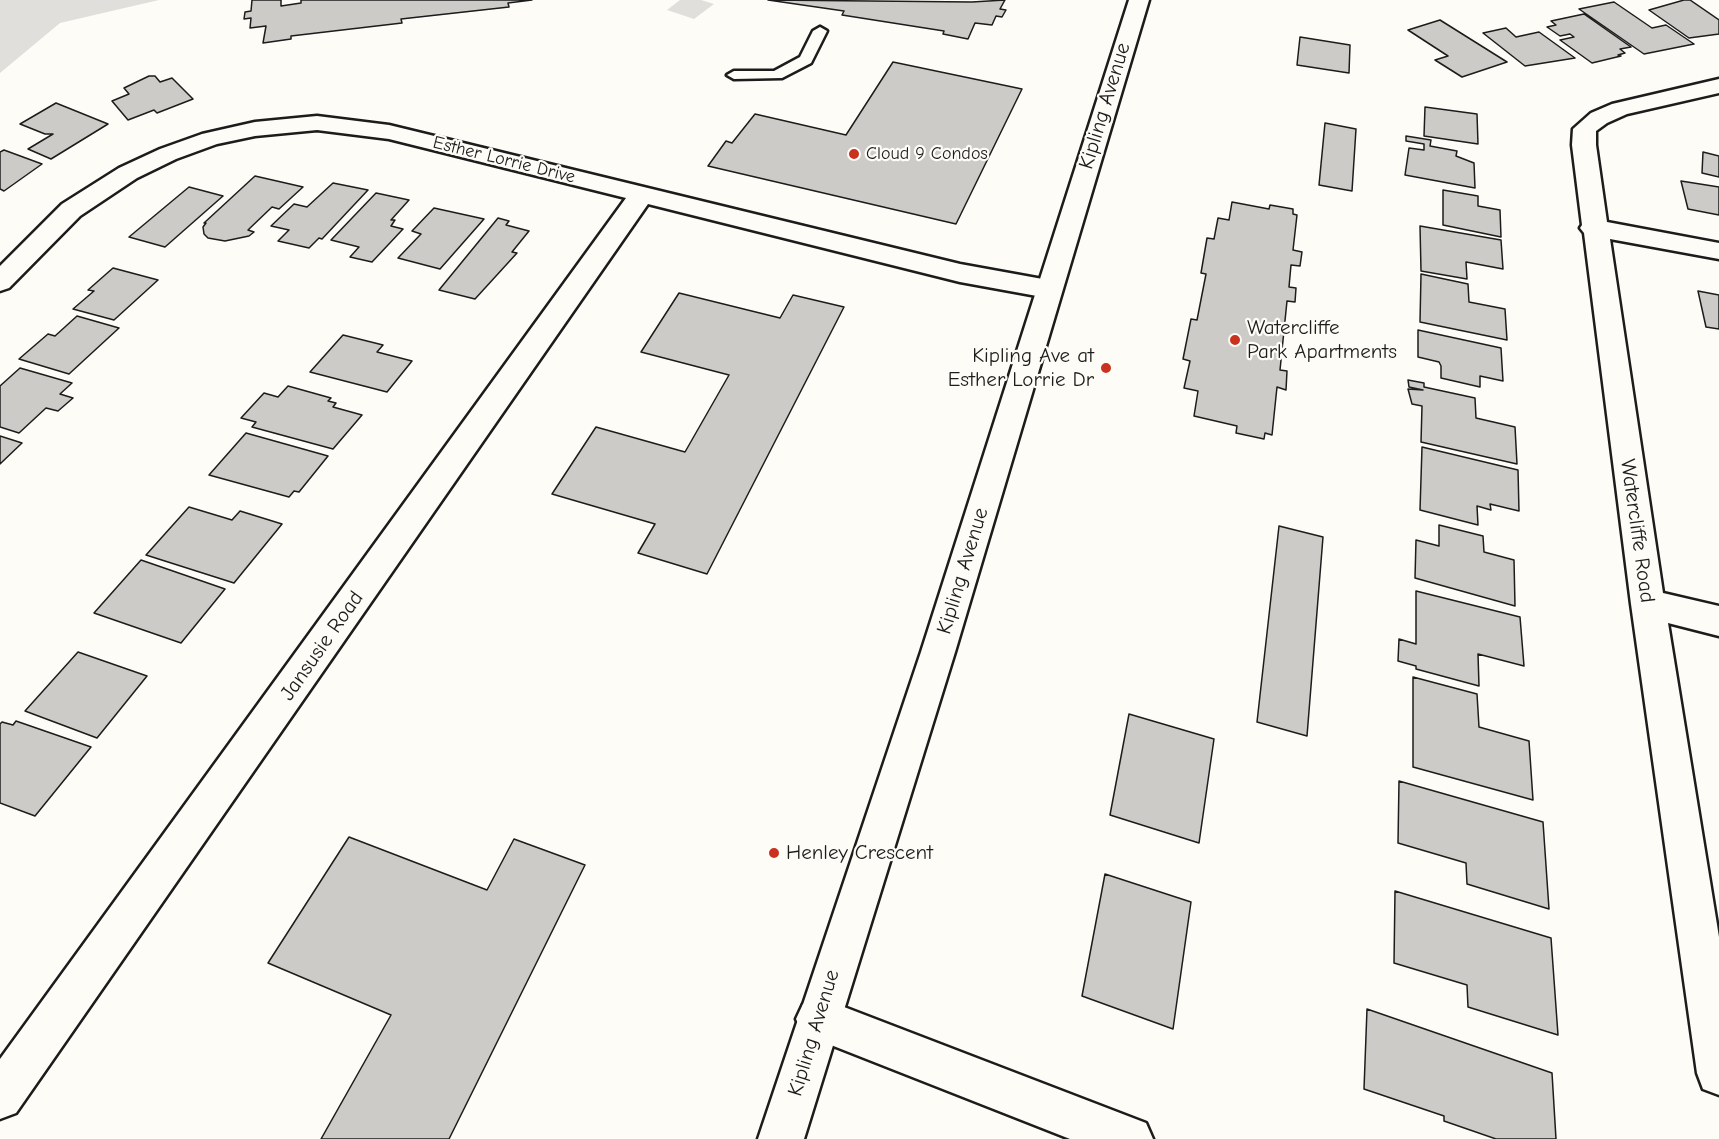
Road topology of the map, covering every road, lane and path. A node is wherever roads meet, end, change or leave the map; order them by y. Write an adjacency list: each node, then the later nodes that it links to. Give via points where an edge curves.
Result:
1 (1139, 0): 9 (street, Kipling Avenue)
2 (820, 31): 3 (lane, via 806,60 777,75)
3 (734, 75)
4 (1719, 86): 6 (street, Watercliffe Road, via 1620,109 1586,129 1584,145)
5 (642, 194): 8 (street, Esther Lorrie Drive, via 363,127 283,124 189,146 109,183 71,210); 9 (street, Esther Lorrie Drive, via 960,273); 14 (street, Jansusie Road)
6 (1593, 228): 7 (street); 10 (street, Watercliffe Road)
7 (1719, 251)
8 (0, 282)
9 (1047, 289): 12 (street, Kipling Avenue, via 941,641)
10 (1648, 604): 11 (street); 13 (street, Watercliffe Road)
11 (1719, 621)
12 (818, 1019): 15 (street, Kipling Avenue); 16 (street)
13 (1719, 1073)
14 (0, 1097)
15 (781, 1139)
16 (1131, 1139)

